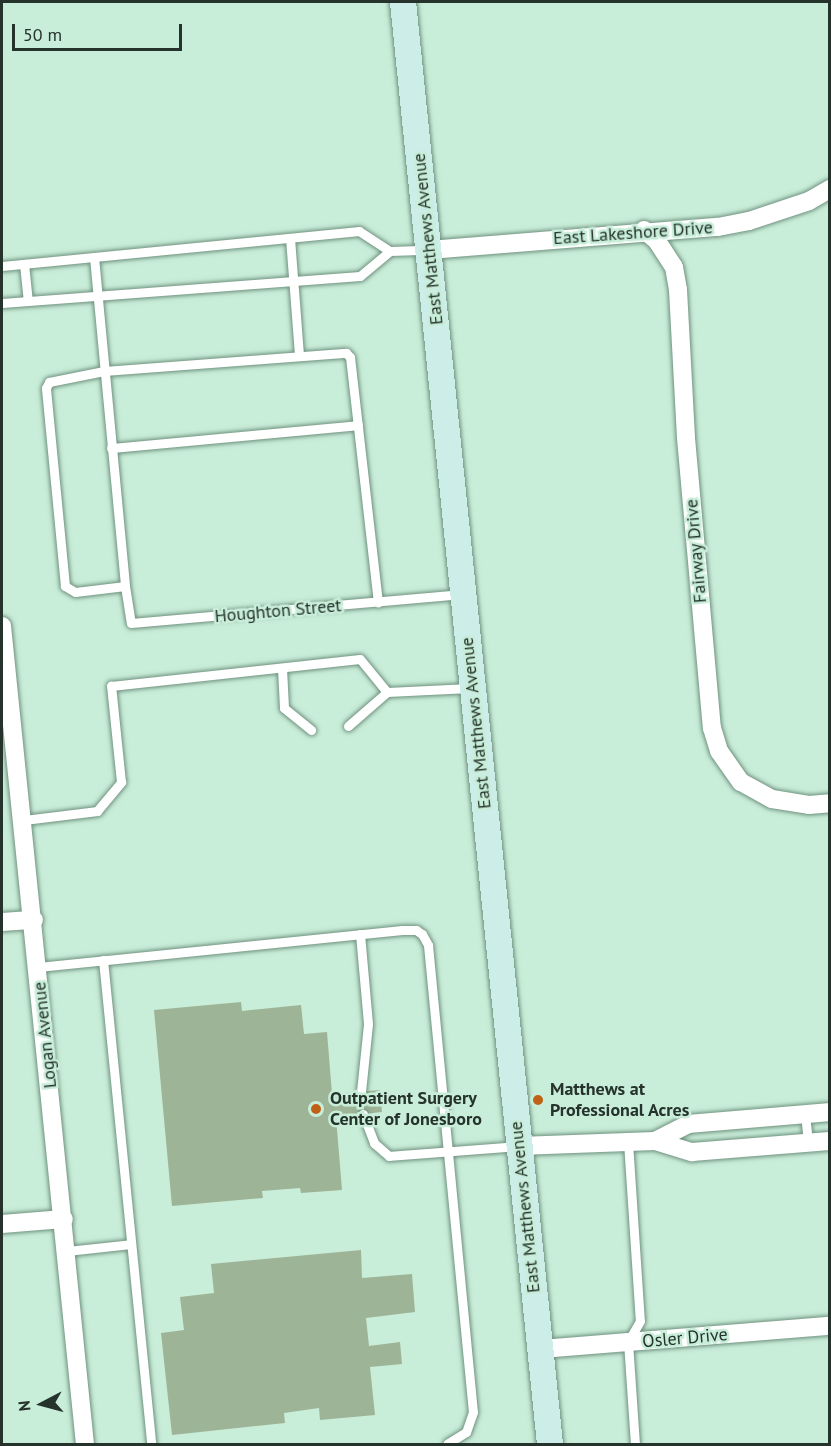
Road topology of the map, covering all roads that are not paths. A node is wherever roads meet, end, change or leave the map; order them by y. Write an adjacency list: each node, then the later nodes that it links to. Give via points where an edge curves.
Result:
1 (404, 2): 5 (street, East Matthews Avenue)
2 (830, 189): 3 (street, East Lakeshore Drive, via 809,201 749,221 717,227)
3 (644, 230): 5 (street, East Lakeshore Drive); 27 (street, Fairway Drive, via 657,241 674,267 678,290 686,438 712,728 719,751 741,782 772,799 809,805)
4 (290, 238): 6 (lane, via 359,231); 7 (lane); 10 (lane)
5 (429, 250): 6 (lane); 19 (street, East Matthews Avenue)
6 (390, 251): 10 (lane, via 360,276)
7 (94, 257): 8 (lane); 11 (lane)
8 (24, 264): 9 (lane); 12 (lane)
9 (2, 266)
10 (294, 281): 11 (lane); 14 (lane)
11 (98, 295): 12 (lane); 15 (lane)
12 (28, 301): 13 (lane)
13 (2, 303)
14 (298, 356): 15 (lane); 16 (lane, via 346,352 350,357)
15 (104, 371): 17 (lane); 18 (lane, via 49,382 47,399 65,586 75,592)
16 (358, 424): 17 (lane); 20 (lane)
17 (111, 448): 18 (lane)
18 (124, 586): 20 (lane, Houghton Street, via 128,620 137,624)
19 (463, 593): 20 (lane, Houghton Street); 23 (street, East Matthews Avenue)
20 (378, 602)
21 (3, 625): 28 (street, Logan Avenue)
22 (282, 668): 24 (lane, via 360,659); 26 (lane, via 284,708); 28 (lane, via 111,686 121,782 97,811)
23 (472, 687): 24 (lane); 42 (street, East Matthews Avenue)
24 (387, 692): 25 (lane)
25 (348, 726)
26 (311, 730)
27 (830, 803)
28 (24, 820): 29 (street, Logan Avenue)
29 (34, 920): 30 (street); 33 (street, Logan Avenue)
30 (2, 922)
31 (360, 934): 32 (lane); 34 (lane, via 368,1024); 43 (lane, via 416,930 426,939)
32 (103, 960): 33 (lane); 46 (lane)
33 (38, 967): 44 (street, Logan Avenue)
34 (361, 1092)
35 (830, 1112): 37 (street)
36 (363, 1114): 43 (lane, via 374,1143 389,1156)
37 (805, 1114): 38 (street, via 688,1124); 41 (lane)
38 (655, 1141): 40 (street); 41 (street, via 692,1152)
39 (830, 1141): 41 (street)
40 (628, 1142): 42 (street); 49 (lane, via 640,1321)
41 (808, 1143)
42 (519, 1146): 43 (lane); 50 (street, East Matthews Avenue)
43 (448, 1150): 53 (lane, via 473,1412 466,1432)
44 (64, 1220): 45 (street); 47 (street, Logan Avenue)
45 (2, 1224)
46 (131, 1244): 47 (lane); 52 (lane)
47 (67, 1251): 51 (street, Logan Avenue)
48 (830, 1326): 49 (street, Osler Drive)
49 (628, 1342): 50 (street, Osler Drive); 55 (lane)
50 (541, 1349): 54 (street, East Matthews Avenue)
51 (85, 1444)
52 (151, 1444)
53 (447, 1444)
54 (550, 1444)
55 (635, 1444)

